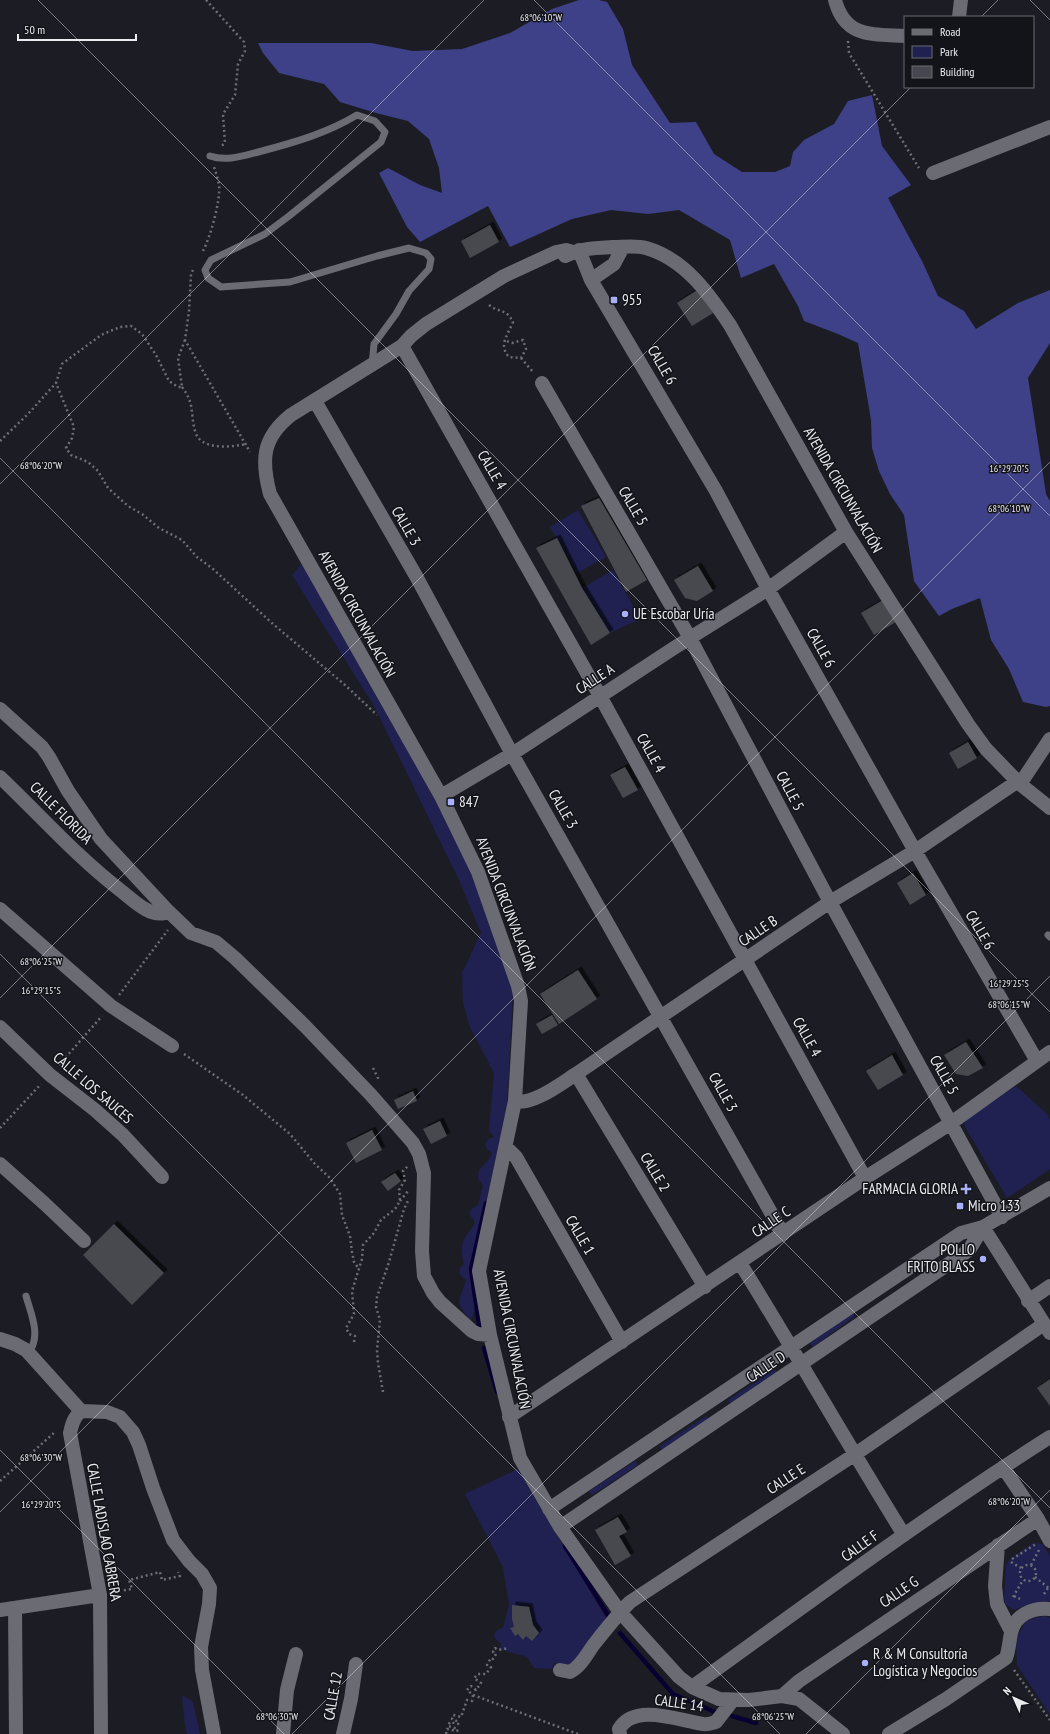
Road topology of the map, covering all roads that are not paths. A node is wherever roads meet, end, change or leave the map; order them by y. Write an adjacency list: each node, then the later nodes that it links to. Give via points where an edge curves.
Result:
1 (835, 0): 4 (street, via 838,13 851,27 868,33)
2 (961, 0): 3 (street)
3 (959, 16)
4 (904, 36)
5 (1050, 127): 7 (street)
6 (210, 156): 12 (lane, via 219,159 239,157 304,140 358,115 375,121 385,132 381,142 289,216 264,234 211,260 205,270 208,278 221,287 248,286 290,282 409,248 426,253 431,259 429,269 409,291 374,344)
7 (933, 173)
8 (623, 247): 9 (street, AVENIDA CIRCUNVALACIÓN); 10 (street, via 614,264); 15 (street, AVENIDA CIRCUNVALACIÓN, via 646,248 669,258 691,274 711,298 730,325)
9 (576, 251): 10 (street, CALLE 6); 11 (street, AVENIDA CIRCUNVALACIÓN, via 503,286 417,342)
10 (592, 280): 16 (street, CALLE 6, via 716,491)
11 (402, 346): 12 (street, AVENIDA CIRCUNVALACIÓN); 18 (street, CALLE 4)
12 (372, 366): 14 (street, AVENIDA CIRCUNVALACIÓN)
13 (542, 383): 17 (street, CALLE 5)
14 (315, 401): 21 (street, CALLE 3, via 416,576); 24 (street, AVENIDA CIRCUNVALACIÓN, via 291,415 278,426 271,438 264,457 270,494)
15 (846, 532): 16 (street, CALLE A); 23 (street, AVENIDA CIRCUNVALACIÓN, via 968,724 986,749)
16 (768, 589): 17 (street, CALLE A); 26 (street, CALLE 6)
17 (690, 638): 18 (street, CALLE A); 27 (street, CALLE 5)
18 (600, 696): 21 (street, CALLE A); 30 (street, CALLE 4)
19 (0, 709): 29 (street, via 42,747 101,839)
20 (1050, 739): 23 (street)
21 (512, 754): 24 (street, CALLE A); 31 (street, CALLE 3)
22 (0, 777): 29 (street, CALLE FLORIDA, via 70,848 99,873 147,910)
23 (1019, 782): 25 (street, AVENIDA CIRCUNVALACIÓN); 26 (street, CALLE B)
24 (441, 796): 37 (street, AVENIDA CIRCUNVALACIÓN, via 478,872 518,986 521,1001)
25 (1050, 808)
26 (915, 851): 27 (street, CALLE B); 35 (street, CALLE 6)
27 (830, 902): 30 (street, CALLE B); 38 (street, CALLE 5)
28 (0, 909): 33 (street, via 111,1006)
29 (172, 915): 54 (street, via 191,933 216,942 235,958 305,1026 413,1143 424,1173 424,1276 440,1302 478,1334)
30 (745, 960): 31 (street, CALLE B); 42 (street, CALLE 4)
31 (661, 1017): 36 (street, CALLE B); 46 (street, CALLE 3)
32 (0, 1028): 41 (street, CALLE LOS SAUCES, via 50,1075 123,1135)
33 (172, 1046)
34 (1050, 1052): 35 (street, CALLE C)
35 (1037, 1061): 38 (street, CALLE C)
36 (576, 1074): 37 (street, CALLE B, via 543,1094 528,1100); 50 (street, CALLE 2)
37 (515, 1101): 39 (street, AVENIDA CIRCUNVALACIÓN)
38 (951, 1123): 42 (street, CALLE C); 44 (street, CALLE 5)
39 (506, 1147): 54 (street, AVENIDA CIRCUNVALACIÓN, via 479,1271); 56 (street, CALLE 1, via 516,1157)
40 (0, 1164): 47 (street)
41 (162, 1177)
42 (865, 1178): 46 (street, CALLE C)
43 (1050, 1188): 44 (street, CALLE D)
44 (1002, 1217): 45 (street, CALLE D)
45 (983, 1227): 52 (street); 57 (street, CALLE D, via 961,1233); 59 (street, CALLE D, via 969,1250)
46 (783, 1234): 48 (street, CALLE C)
47 (84, 1241)
48 (740, 1263): 50 (street, CALLE C); 57 (street)
49 (1050, 1286): 52 (street)
50 (705, 1287): 56 (street, CALLE C)
51 (26, 1296): 58 (lane, via 36,1334 36,1341)
52 (1028, 1301): 53 (street)
53 (1047, 1328): 63 (street, CALLE E)
54 (490, 1335): 61 (street, AVENIDA CIRCUNVALACIÓN)
55 (0, 1339): 58 (street, via 15,1344)
56 (622, 1342): 61 (street, CALLE C)
57 (792, 1347): 59 (street); 65 (street, CALLE D)
58 (28, 1353): 60 (street)
59 (802, 1363): 63 (street); 67 (street, CALLE D)
60 (81, 1411): 71 (street, CALLE LADISLAO CABRERA, via 76,1415 70,1433); 85 (street, via 107,1412 120,1417 133,1432 173,1540 202,1574 210,1588 201,1647 202,1670)
61 (509, 1417): 65 (street, AVENIDA CIRCUNVALACIÓN, via 520,1458)
62 (1050, 1437): 64 (street, CALLE F)
63 (854, 1454): 68 (street); 75 (street, CALLE E, via 630,1602)
64 (1003, 1467): 66 (street); 68 (street, CALLE F)
65 (549, 1509): 67 (street, AVENIDA CIRCUNVALACIÓN)
66 (1038, 1518): 69 (street); 70 (street, CALLE G)
67 (560, 1527): 75 (street, AVENIDA CIRCUNVALACIÓN)
68 (904, 1535): 80 (street, CALLE F)
69 (1044, 1543)
70 (998, 1545): 76 (street, via 995,1586 997,1604); 81 (street, CALLE G, via 798,1681)
71 (100, 1595): 72 (street); 84 (street, CALLE LADISLAO CABRERA)
72 (15, 1608): 74 (street); 83 (street)
73 (1050, 1609): 76 (street, via 1031,1610 1025,1613)
74 (0, 1610)
75 (620, 1612): 79 (street, CALLE E, via 581,1664 570,1672); 80 (street, AVENIDA CIRCUNVALACIÓN, via 679,1677)
76 (1011, 1631): 90 (street, via 1006,1658)
77 (296, 1654): 86 (street, via 287,1690)
78 (356, 1664): 87 (street, CALLE 12)
79 (560, 1670)
80 (692, 1687): 82 (street, AVENIDA CIRCUNVALACIÓN, via 719,1699)
81 (782, 1696): 82 (street, AVENIDA CIRCUNVALACIÓN); 89 (street, via 799,1700)
82 (732, 1700): 88 (street, CALLE 14, via 716,1722 705,1724 658,1715 638,1716 623,1724 619,1729)
83 (16, 1734)
84 (101, 1734)
85 (214, 1734)
86 (283, 1734)
87 (343, 1734)
88 (620, 1734)
89 (843, 1734)
90 (889, 1734)

